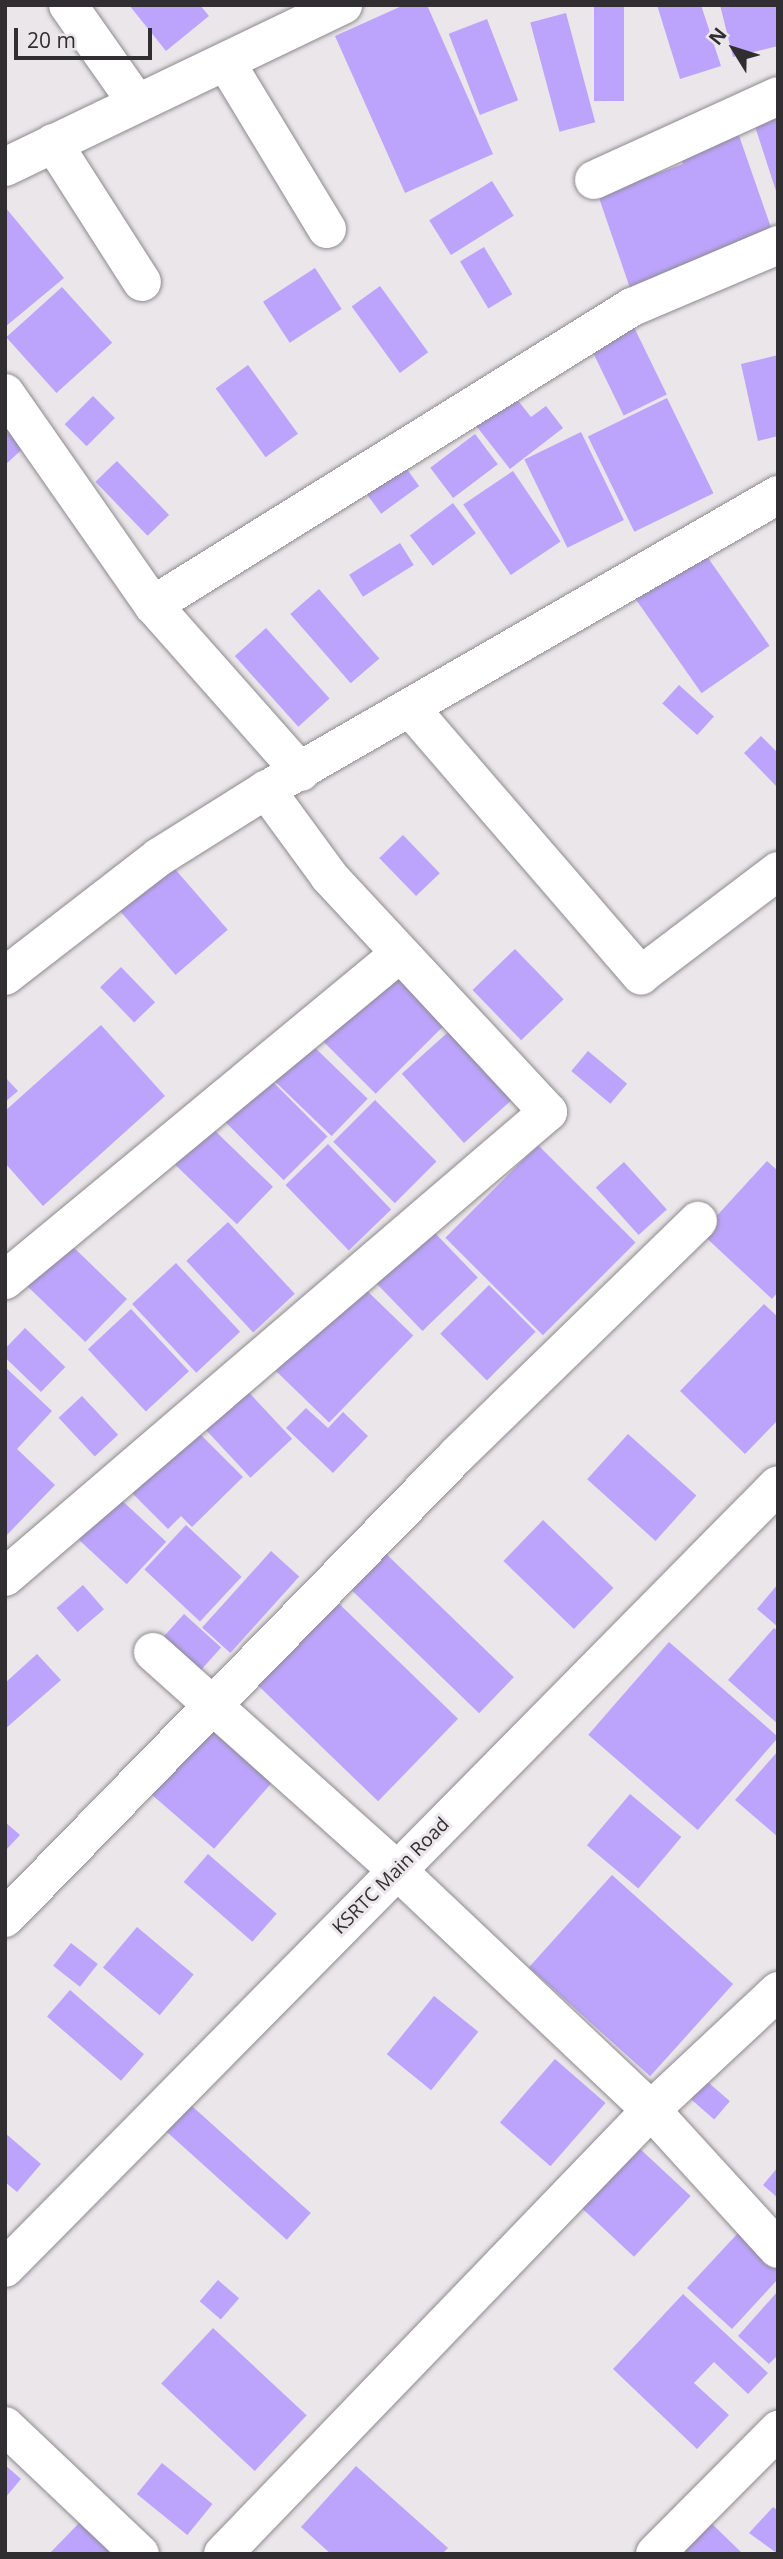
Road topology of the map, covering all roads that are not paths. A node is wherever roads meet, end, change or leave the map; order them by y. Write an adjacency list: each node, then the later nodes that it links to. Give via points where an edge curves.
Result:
1 (68, 5): 5 (street)
2 (343, 5): 3 (street)
3 (228, 64): 5 (street); 9 (street)
4 (778, 96): 8 (street)
5 (137, 103): 6 (street)
6 (53, 143): 7 (street); 11 (street)
7 (5, 167)
8 (594, 180)
9 (327, 229)
10 (778, 245): 14 (street, via 632,307)
11 (142, 282)
12 (5, 393): 14 (street)
13 (778, 495): 15 (street)
14 (153, 605): 16 (street)
15 (411, 709): 16 (street); 18 (street, via 641,975)
16 (301, 772): 17 (street)
17 (266, 790): 19 (street, via 329,876); 20 (street, via 159,857)
18 (778, 871)
19 (399, 954): 22 (street); 24 (street, via 548,1112)
20 (5, 976)
21 (698, 1221): 26 (street, via 476,1436)
22 (5, 1280)
23 (778, 1485): 27 (street, KSRTC Main Road)
24 (5, 1577)
25 (153, 1653): 26 (street)
26 (213, 1705): 27 (street); 28 (street)
27 (397, 1870): 30 (street); 32 (street, KSRTC Main Road)
28 (5, 1918)
29 (778, 1991): 30 (street)
30 (651, 2110): 31 (street); 36 (street)
31 (778, 2249)
32 (5, 2268)
33 (5, 2426): 35 (street)
34 (778, 2430): 37 (street)
35 (140, 2554)
36 (223, 2554)
37 (655, 2554)

